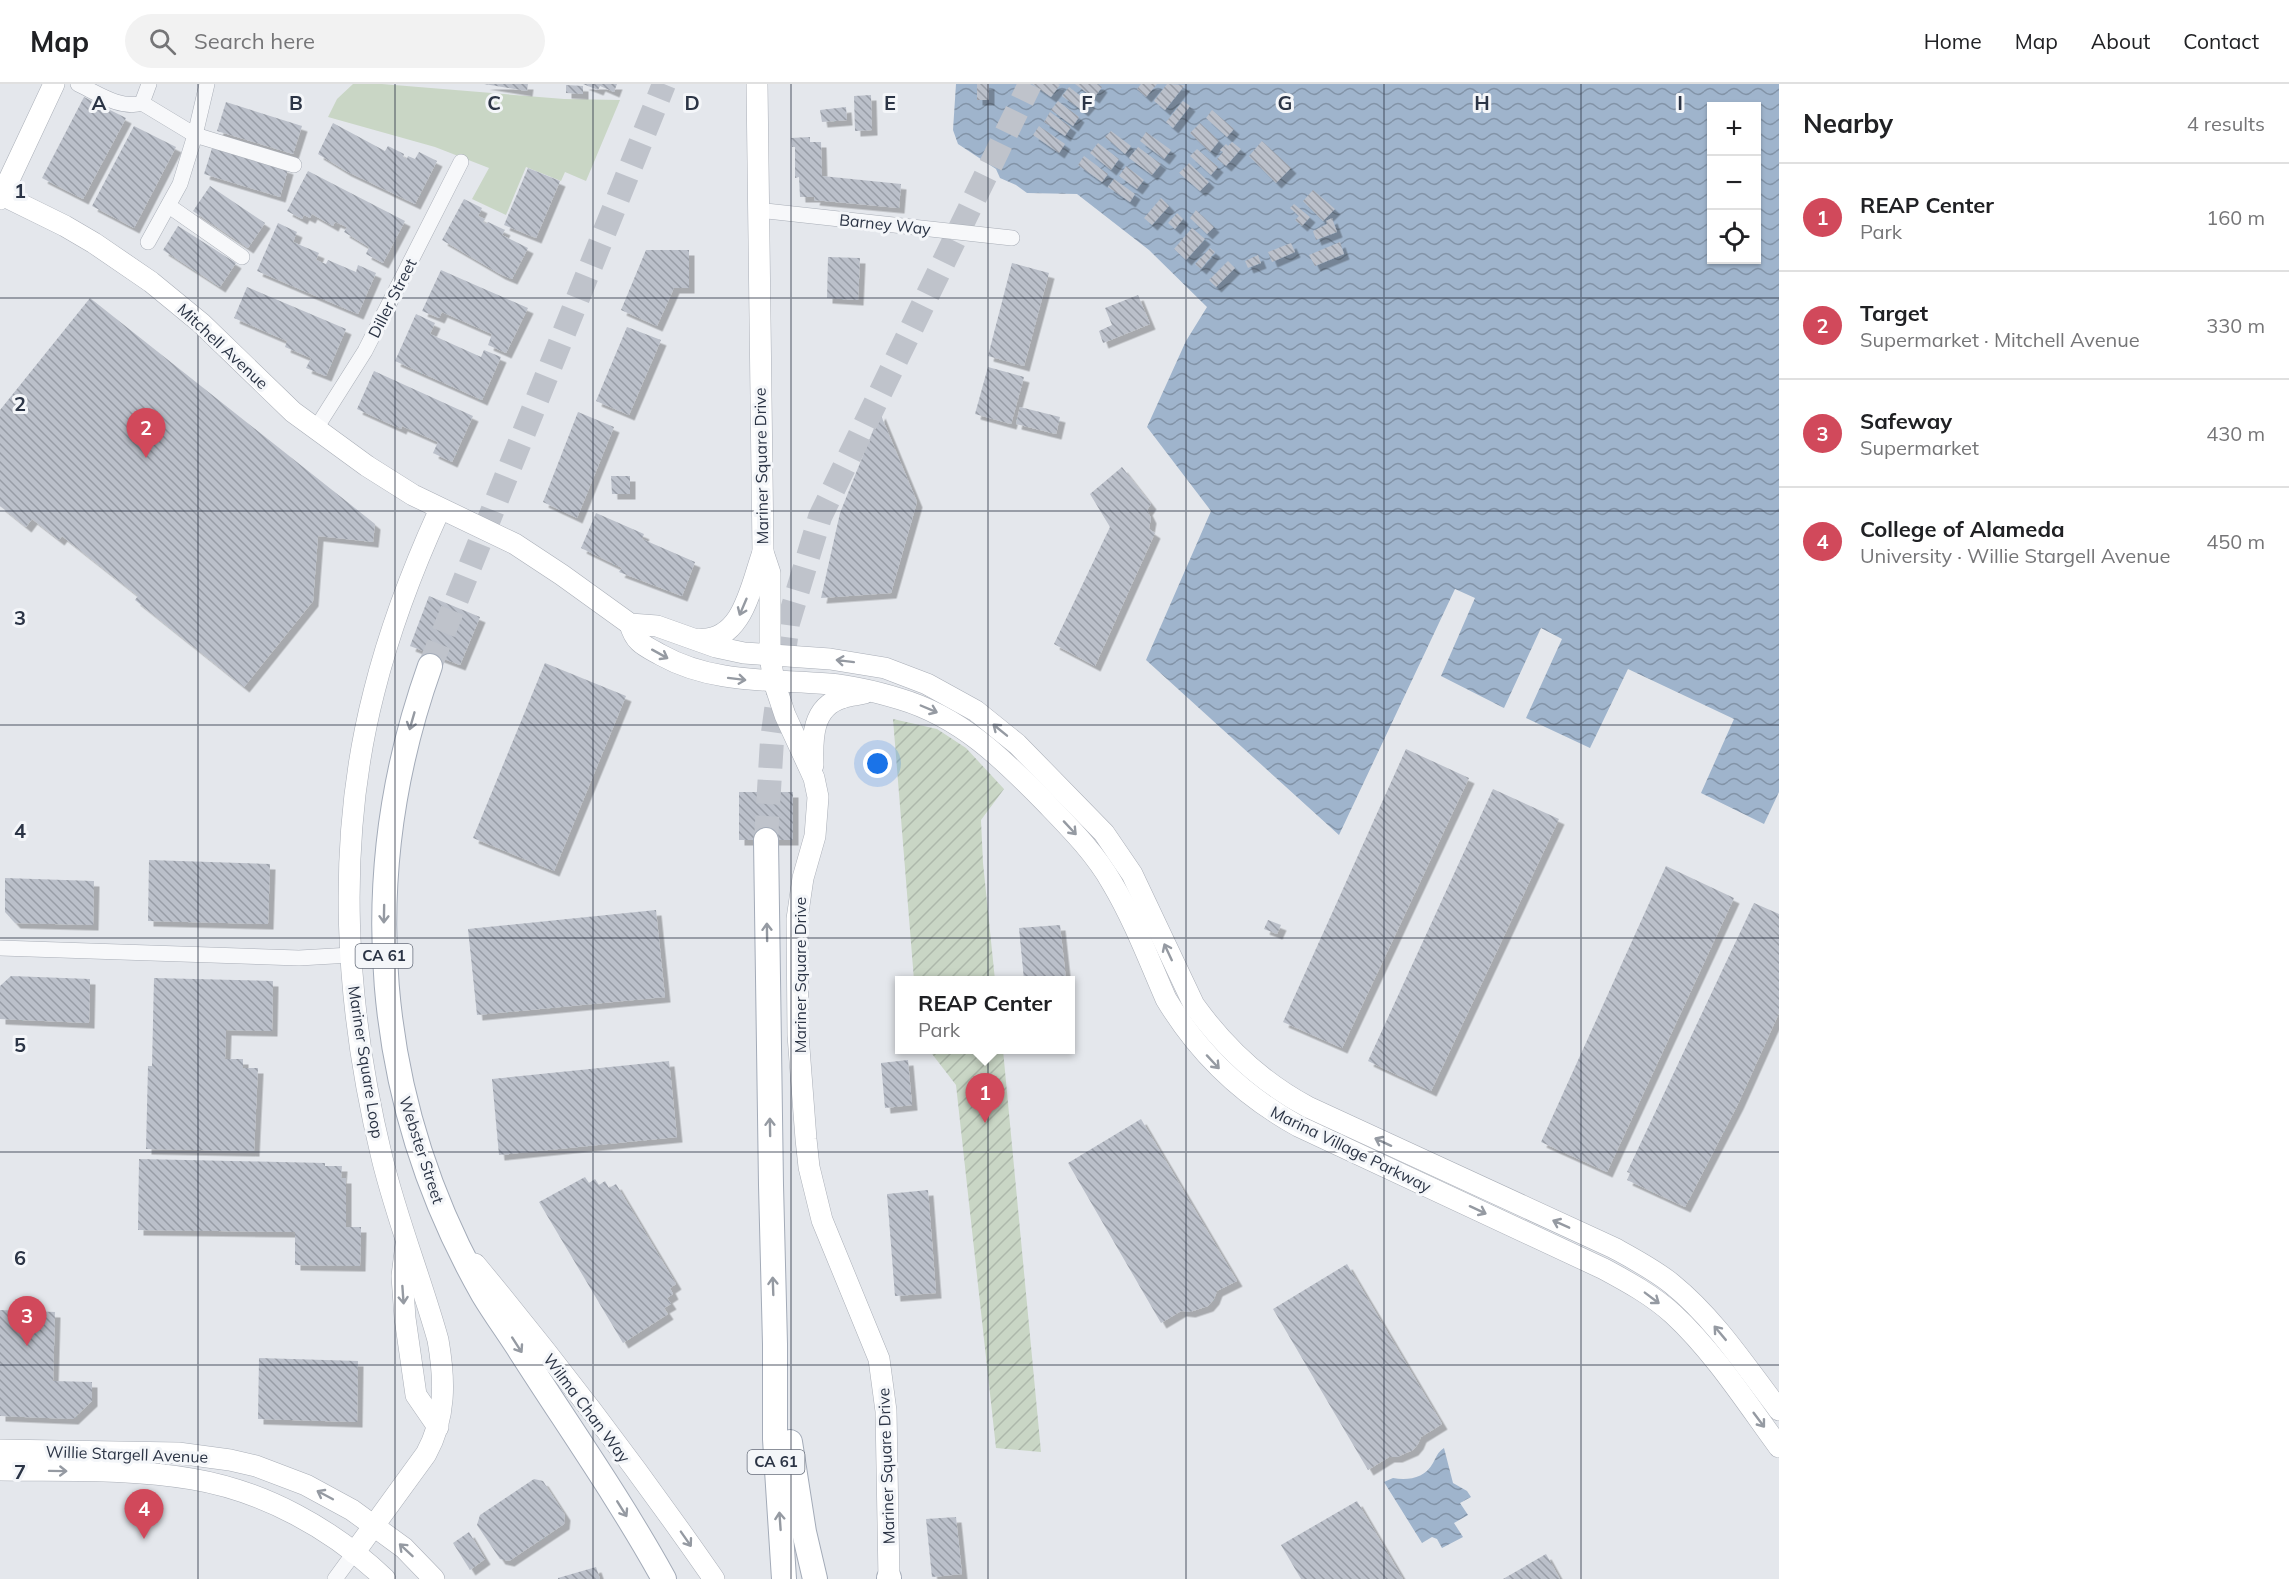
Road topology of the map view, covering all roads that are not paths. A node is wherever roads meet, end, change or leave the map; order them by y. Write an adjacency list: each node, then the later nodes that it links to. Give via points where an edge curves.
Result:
1 (54, 84): 10 (street)
2 (78, 84): 6 (street, via 121,104)
3 (149, 84): 6 (street)
4 (207, 84): 7 (street)
5 (756, 84): 12 (street, Mariner Square Drive)
6 (142, 103): 7 (street)
7 (195, 135): 9 (street); 11 (street)
8 (461, 162): 16 (street, Diller Street, via 365,351)
9 (294, 165)
10 (1, 196): 16 (street, Mitchell Avenue, via 65,226 151,282 201,323)
11 (169, 206): 14 (street); 15 (street)
12 (758, 210): 13 (street, Barney Way); 18 (street, Mariner Square Drive)
13 (1012, 238)
14 (148, 242)
15 (242, 257)
16 (315, 430): 17 (street, Mitchell Avenue, via 383,477)
17 (440, 509): 19 (street, via 523,549); 28 (street, Mariner Square Loop, via 395,620 367,722 350,847)
18 (762, 552): 20 (street, one-way to 20, via 744,607 730,629 719,637); 21 (street, Mariner Square Drive, via 770,573)
19 (630, 624): 20 (street, via 657,626); 23 (street, one-way to 23, via 634,637 687,667 726,678)
20 (685, 638): 21 (street)
21 (770, 656): 23 (street, Mariner Square Drive); 32 (street, Marina Village Parkway, one-way to 21, via 1707,1318 1660,1275 1614,1248 1308,1107 1283,1094 1249,1067 1194,1005 1132,874 1104,833 1017,744 976,711 927,684 885,668 830,659)
22 (430, 666): 30 (main road, Webster Street / CA 61, one-way to 30, via 408,735 393,806 385,878 384,956 390,1022 404,1095 422,1158)
23 (774, 682): 24 (street, Marina Village Parkway, via 827,684); 25 (street, Mariner Square Drive)
24 (873, 692): 25 (street, via 843,697 823,710 814,731); 34 (street, Marina Village Parkway, one-way to 34, via 930,709 965,729 1002,759 1088,847 1113,884 1176,1016 1208,1057 1248,1095 1298,1126 1604,1269 1651,1297 1708,1353)
25 (814, 778): 48 (street, Mariner Square Drive, via 818,817 802,878 797,919 801,1088 809,1167 822,1220 879,1359 887,1446)
26 (766, 840): 31 (main road, CA 61, one-way to 26)
27 (0, 948): 28 (street, via 299,958)
28 (351, 955): 29 (street, Mariner Square Loop, via 358,1026 382,1159)
29 (407, 1237): 33 (street, Mariner Square Loop, via 442,1364 443,1397); 33 (street, Mariner Square Loop, one-way to 33, via 402,1276 416,1395)
30 (455, 1241): 38 (main road, Webster Street / CA 61, one-way to 38, via 484,1295); 46 (street, Wilma Chan Way, one-way to 46, via 518,1316)
31 (775, 1344): 40 (main road, via 797,1494); 47 (main road, CA 61, one-way to 31, via 775,1439)
32 (1779, 1410)
33 (438, 1427): 37 (street, Mariner Square Loop, via 418,1467)
34 (1779, 1447)
35 (0, 1450): 37 (street, Willie Stargell Avenue, one-way to 35, via 306,1485 230,1460 167,1452)
36 (0, 1470): 39 (street, Willie Stargell Avenue, one-way to 39, via 142,1473 194,1479 241,1491 277,1506 330,1534)
37 (374, 1526): 39 (street, Mariner Square Loop); 43 (street, Willie Stargell Avenue, one-way to 37, via 404,1548)
38 (647, 1549): 44 (main road); 45 (main road, Webster Street / CA 61)
39 (354, 1553): 41 (street); 42 (street, Willie Stargell Avenue)
40 (815, 1574)
41 (335, 1579)
42 (385, 1579)
43 (434, 1579)
44 (655, 1579)
45 (664, 1579)
46 (714, 1579)
47 (784, 1579)
48 (889, 1579)

